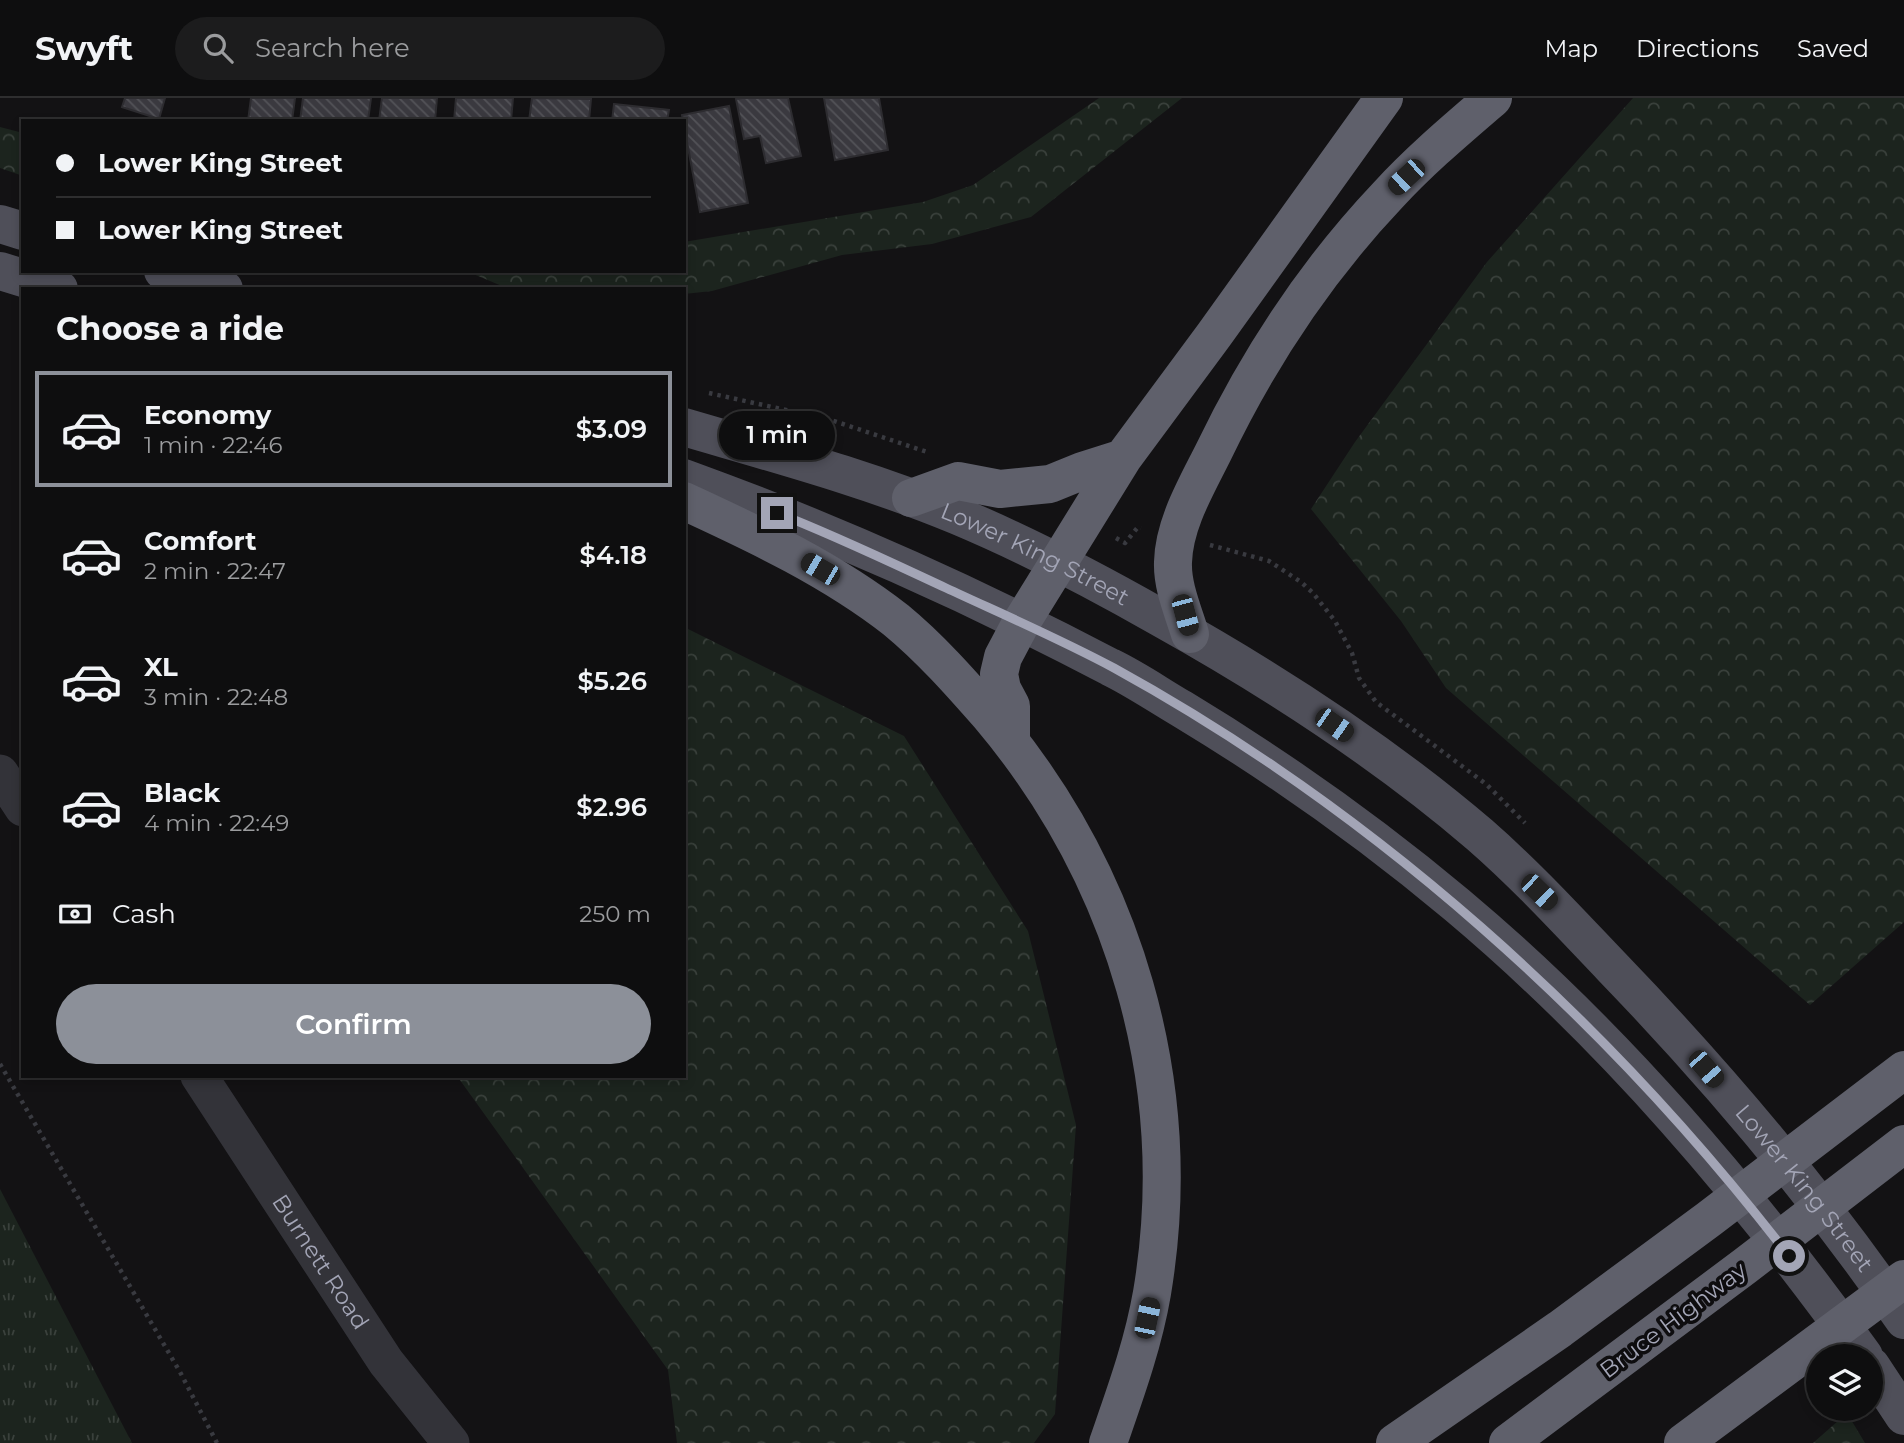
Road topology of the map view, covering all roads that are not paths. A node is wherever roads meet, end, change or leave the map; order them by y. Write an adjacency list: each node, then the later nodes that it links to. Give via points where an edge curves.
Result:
1 (1384, 98): 10 (highway)
2 (1493, 98): 16 (highway, via 1389,193 1346,241 1265,356 1222,433 1180,526 1174,577)
3 (0, 224): 4 (main road)
4 (21, 230)
5 (0, 271): 7 (main road)
6 (170, 273): 8 (main road)
7 (52, 287)
8 (217, 287)
9 (686, 428): 12 (main road, Lower King Street)
10 (1123, 458): 12 (highway, via 1037,486 1000,489 958,481); 14 (highway)
11 (686, 479): 15 (main road, via 819,529)
12 (911, 498): 14 (main road, Lower King Street)
13 (686, 502): 17 (highway, via 796,556 869,600 934,654)
14 (1059, 563): 15 (highway); 16 (main road, Lower King Street)
15 (1021, 623): 17 (highway, via 999,674 1011,706); 25 (main road, via 1113,668 1254,754 1435,888 1507,949 1678,1120)
16 (1190, 634): 24 (main road, Lower King Street, via 1312,710 1481,836 1634,989 1766,1138)
17 (1011, 742): 29 (highway, via 1063,820 1097,883 1130,974 1157,1083 1162,1186 1152,1293)
18 (0, 773): 19 (street)
19 (21, 805)
20 (1904, 1070): 30 (highway, via 1560,1329)
21 (200, 1078): 28 (street, Burnett Road, via 386,1362)
22 (1904, 1143): 31 (highway, Bruce Highway)
23 (1904, 1279): 32 (highway)
24 (1904, 1320)
25 (1855, 1344)
26 (1883, 1384): 27 (main road)
27 (1904, 1416)
28 (451, 1443)
29 (1108, 1443)
30 (1395, 1443)
31 (1508, 1443)
32 (1683, 1443)

